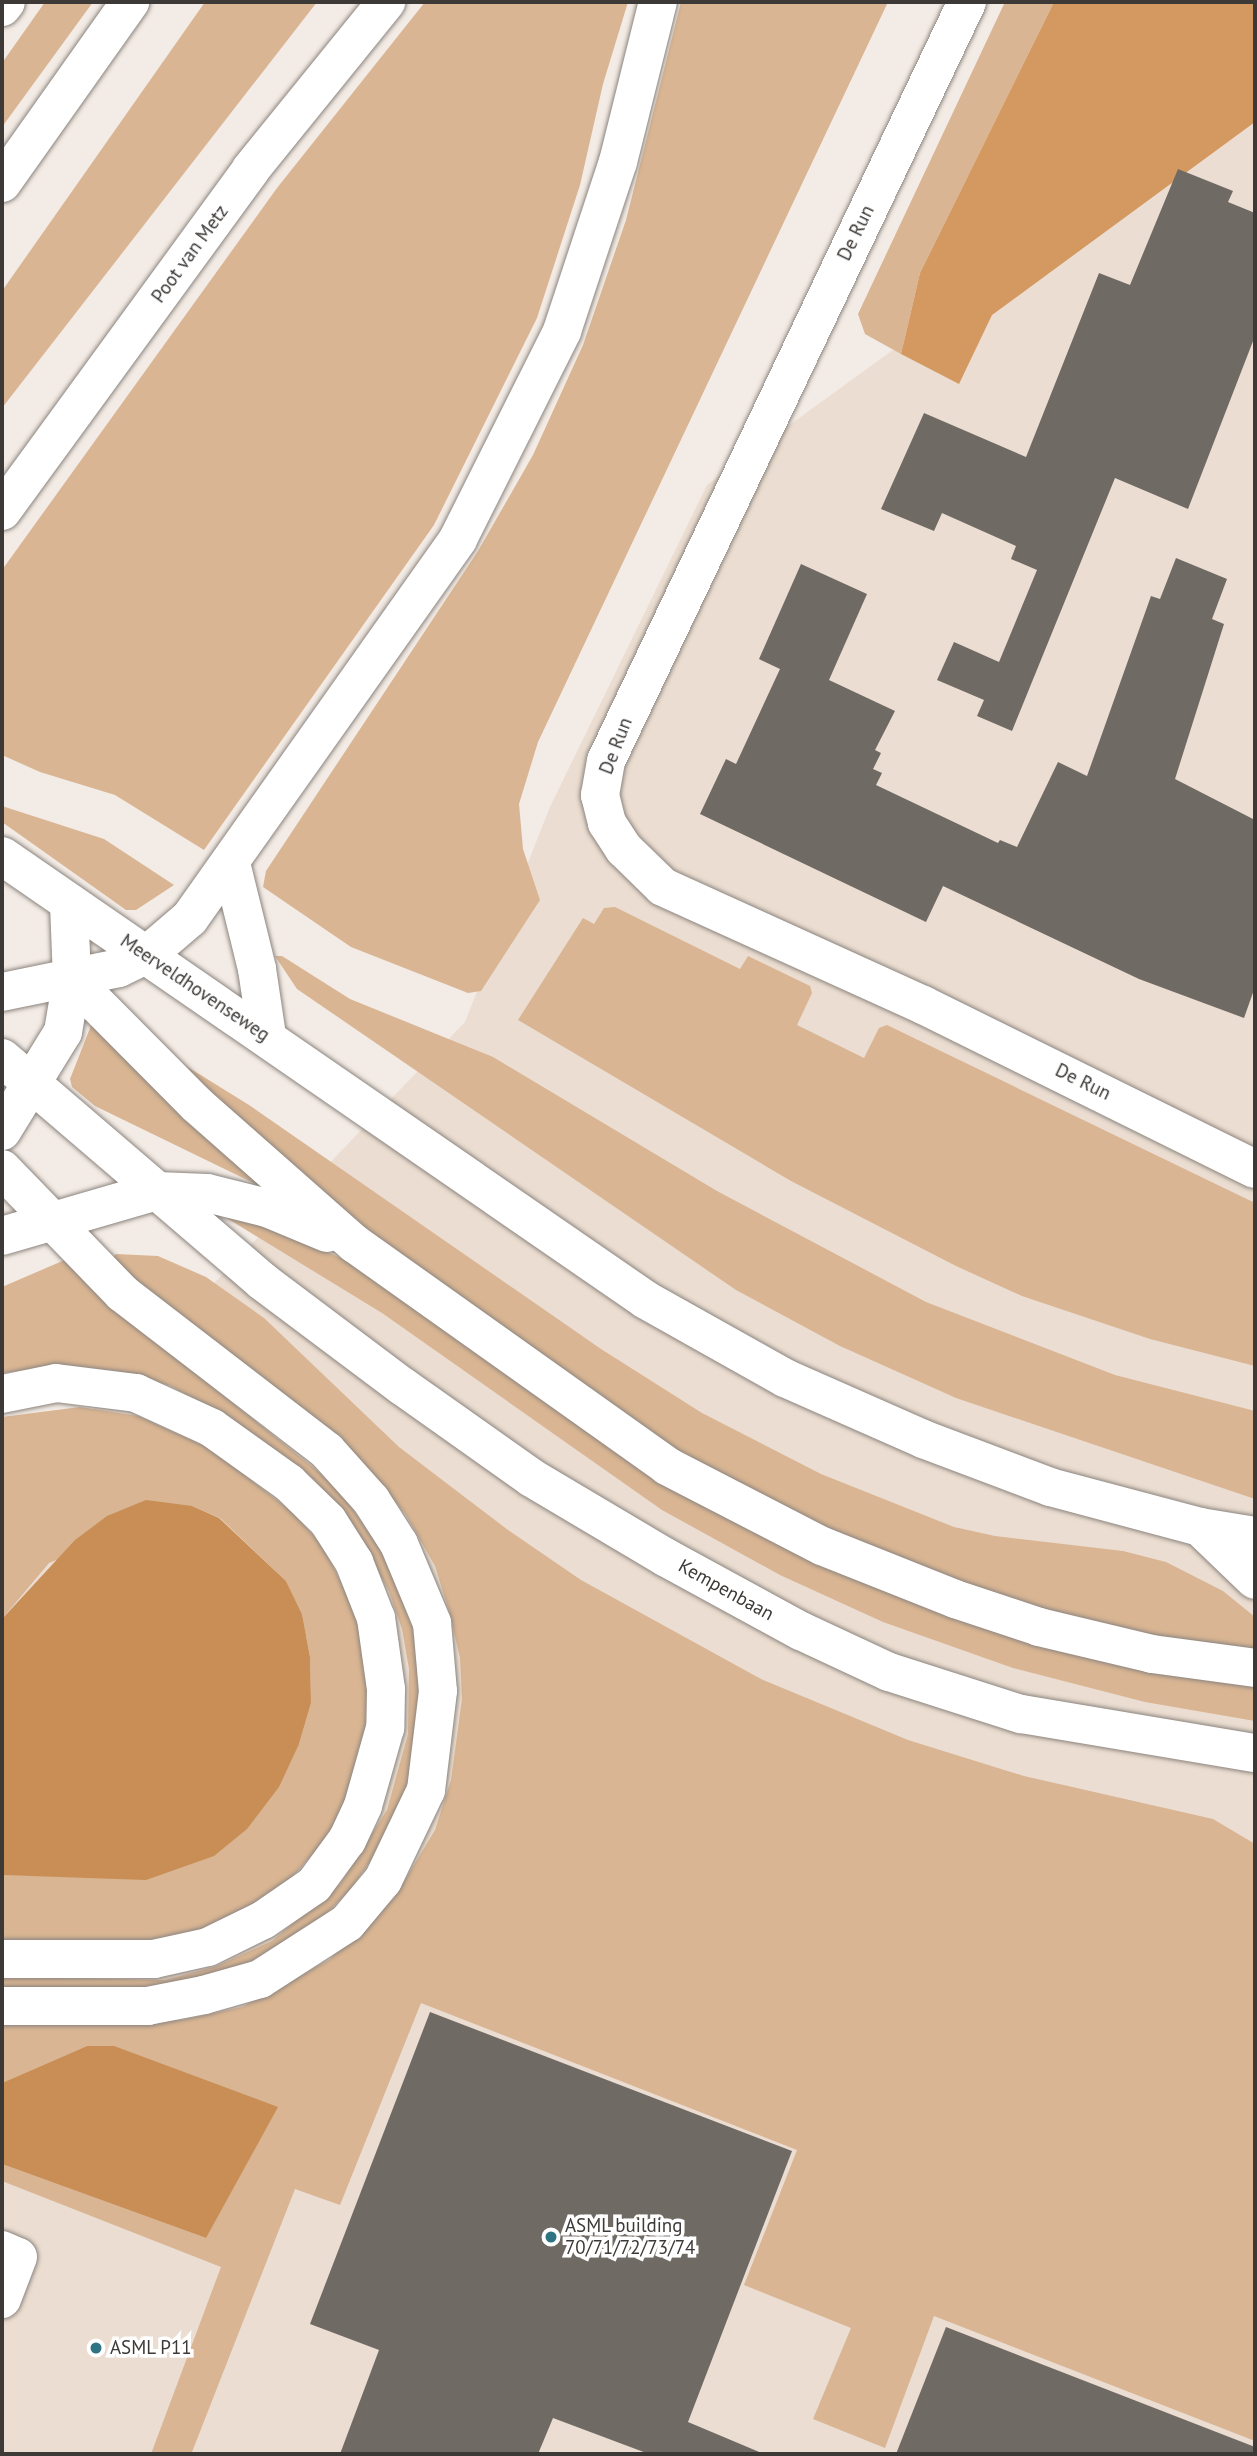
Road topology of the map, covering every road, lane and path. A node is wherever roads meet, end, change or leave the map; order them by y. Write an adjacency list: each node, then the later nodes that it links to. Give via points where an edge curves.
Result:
1 (6, 2): 6 (main road)
2 (130, 2): 7 (main road)
3 (386, 2): 8 (main road, Poot van Metz, via 251,169)
4 (658, 2): 10 (main road, via 618,162 562,331 458,539)
5 (967, 2): 20 (main road, De Run, via 606,761 600,795 607,822 624,849 663,887 923,1005)
6 (2, 7)
7 (2, 183)
8 (2, 511)
9 (2, 856): 11 (main road, Meerveldhovenseweg)
10 (231, 863): 12 (main road, via 190,918); 15 (main road, via 257,969)
11 (69, 905): 12 (main road, Meerveldhovenseweg); 13 (main road)
12 (148, 954): 13 (main road, via 119,968); 15 (main road, Meerveldhovenseweg)
13 (72, 979): 14 (main road); 17 (main road, via 63,1032); 24 (main road, via 196,1104)
14 (2, 992)
15 (267, 1036): 26 (main road, Meerveldhovenseweg, via 646,1300 785,1378 923,1439 1050,1487)
16 (2, 1058): 17 (main road)
17 (33, 1082): 18 (main road); 21 (main road)
18 (2, 1131)
19 (2, 1168): 22 (main road)
20 (1255, 1169)
21 (157, 1191): 22 (main road); 24 (main road, via 207,1193 267,1208); 30 (main road, Kempenbaan, via 262,1280 532,1478 801,1631 889,1672 1021,1714)
22 (51, 1219): 23 (main road); 32 (main road, via 141,1310 327,1451 371,1500 399,1544 432,1623 438,1690 436,1737 426,1790 383,1880 347,1923 301,1955 260,1979 148,2006)
23 (2, 1236)
24 (355, 1244): 29 (main road, via 667,1466 822,1546 1039,1627 1152,1654)
25 (2, 1394): 31 (main road, via 56,1383 136,1392 212,1428 289,1483 328,1521 354,1562 376,1618 386,1689 385,1728 363,1806 347,1840 304,1892 263,1920 194,1950 154,1959)
26 (1200, 1527): 27 (main road); 28 (main road)
27 (1255, 1536)
28 (1255, 1580)
29 (1255, 1668)
30 (1255, 1753)
31 (2, 1959)
32 (2, 2006)
33 (2, 2250): 34 (main road, via 18,2257)
34 (2, 2299)

